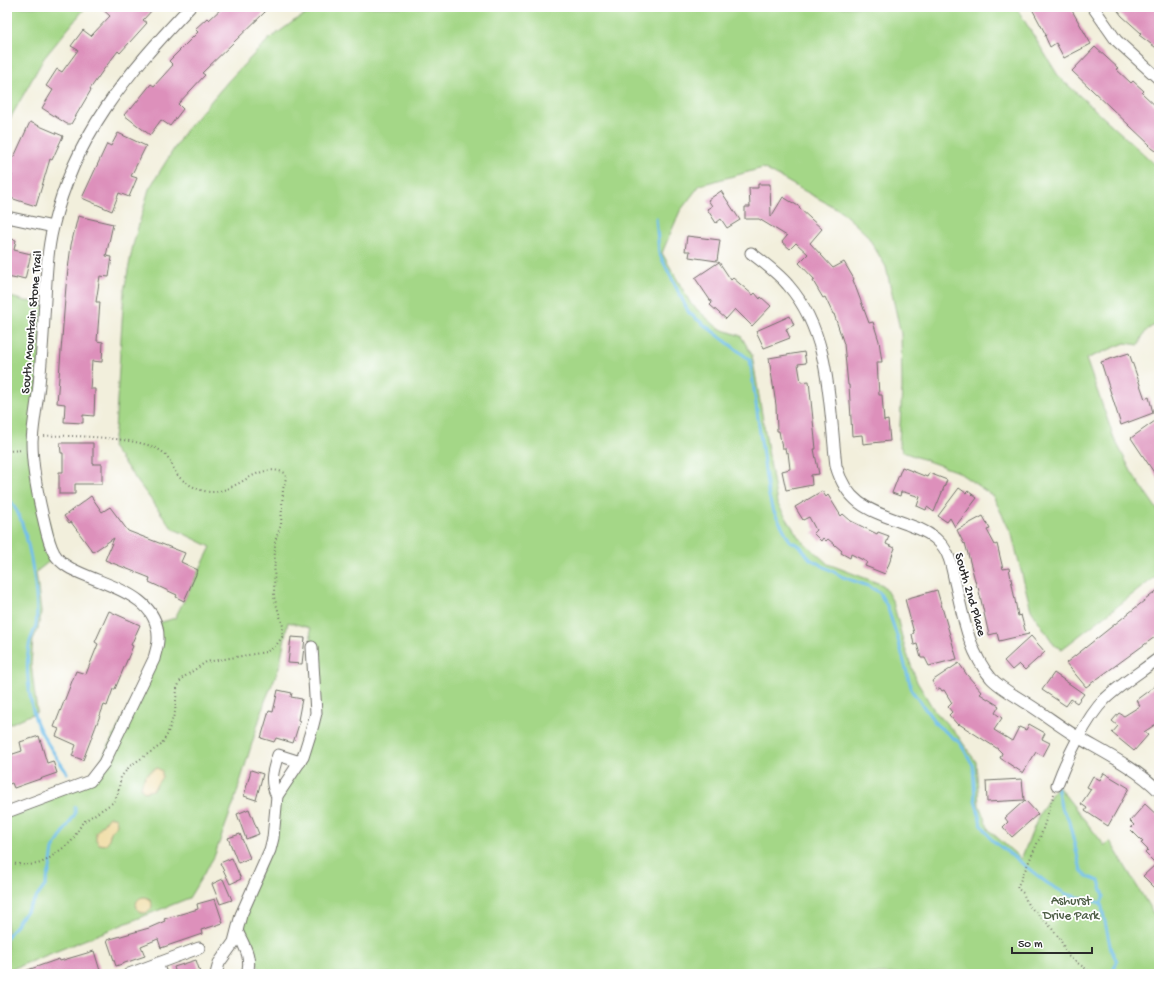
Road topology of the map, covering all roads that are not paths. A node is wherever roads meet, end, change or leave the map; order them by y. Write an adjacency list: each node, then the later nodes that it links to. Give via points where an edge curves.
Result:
1 (190, 7): 5 (street, South Mountain Stone Trail, via 145,56 103,109 64,190)
2 (1093, 7): 3 (street, via 1116,40)
3 (1159, 79)
4 (7, 217): 5 (street)
5 (53, 228): 14 (street, South Mountain Stone Trail, via 46,275 32,442 34,483 50,546 63,564 141,601 151,612 158,640 154,659 104,763 90,781)
6 (751, 253): 9 (street, South 2nd Place, via 788,284 814,324 824,358 836,466 848,493 874,512 920,529 934,536 942,544 948,556 967,633 980,662 992,679)
7 (312, 647): 10 (street, via 316,713)
8 (1159, 658): 9 (street, via 1106,699)
9 (1079, 738): 11 (street); 12 (street, South 2nd Place, via 1131,770)
10 (300, 762): 13 (street); 13 (street, via 278,755 272,774 272,788)
11 (1057, 785)
12 (1159, 791)
13 (277, 796): 15 (street, via 270,850 242,915)
14 (7, 812)
15 (238, 933): 19 (street, via 219,963); 20 (street, via 247,950 250,964)
16 (199, 948): 17 (street)
17 (159, 969): 18 (street)
18 (129, 974)
19 (216, 974)
20 (247, 974)

